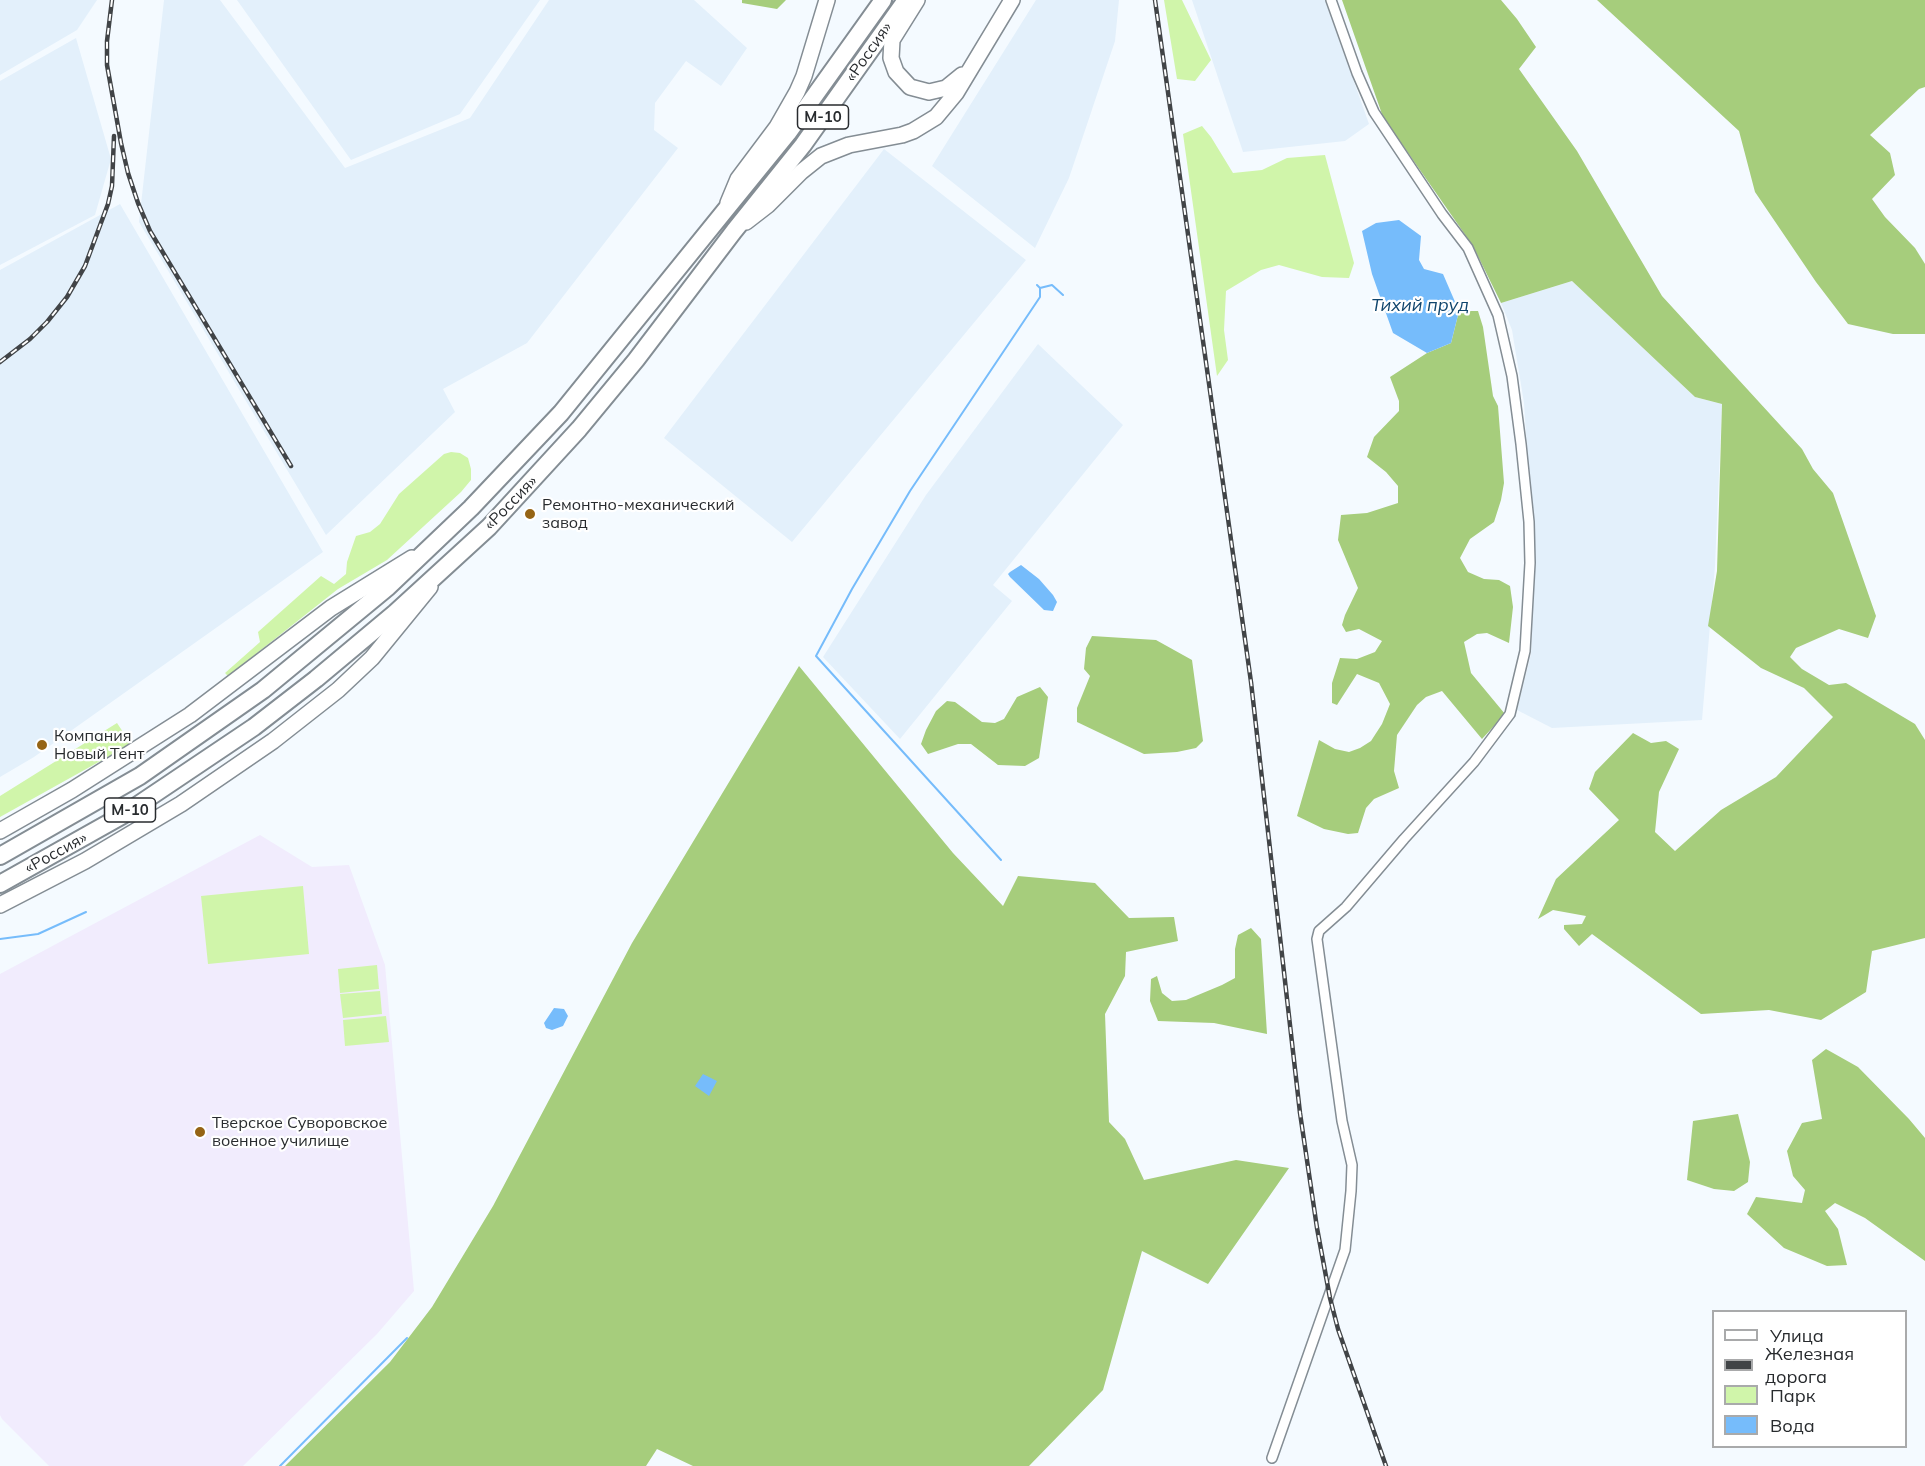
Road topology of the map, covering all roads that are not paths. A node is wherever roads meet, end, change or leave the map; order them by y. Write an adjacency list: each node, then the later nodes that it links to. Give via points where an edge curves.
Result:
1 (827, 0): 8 (main road, via 797,92 777,127 738,179)
2 (883, 0): 8 (highway, «Россия» / М-10, via 788,133)
3 (906, 0): 9 (highway, «Россия» / М-10, via 803,145)
4 (917, 0): 7 (main road, via 895,34 891,50 896,72 903,81 923,91 941,90 956,81)
5 (1012, 0): 7 (main road)
6 (1331, 0): 16 (street, via 1374,112 1468,248 1498,315 1512,376 1521,444 1530,563 1525,651 1510,714 1474,762 1346,907 1319,931 1342,1121 1352,1165 1351,1191 1345,1250)
7 (980, 55): 9 (main road, via 936,117 902,135 849,145 820,156)
8 (723, 213): 10 (highway, «Россия» / М-10, via 561,413)
9 (734, 231): 11 (highway, «Россия» / М-10, via 579,429 489,527)
10 (428, 549): 12 (main road, via 331,608 190,715); 13 (highway, «Россия» / М-10, via 338,629 240,707 140,776)
11 (444, 568): 14 (highway, «Россия» / М-10, via 316,680 254,727 123,815); 15 (main road, via 372,658 273,741 181,804)
12 (0, 831)
13 (0, 856)
14 (0, 884)
15 (0, 905)
16 (1272, 1458)

